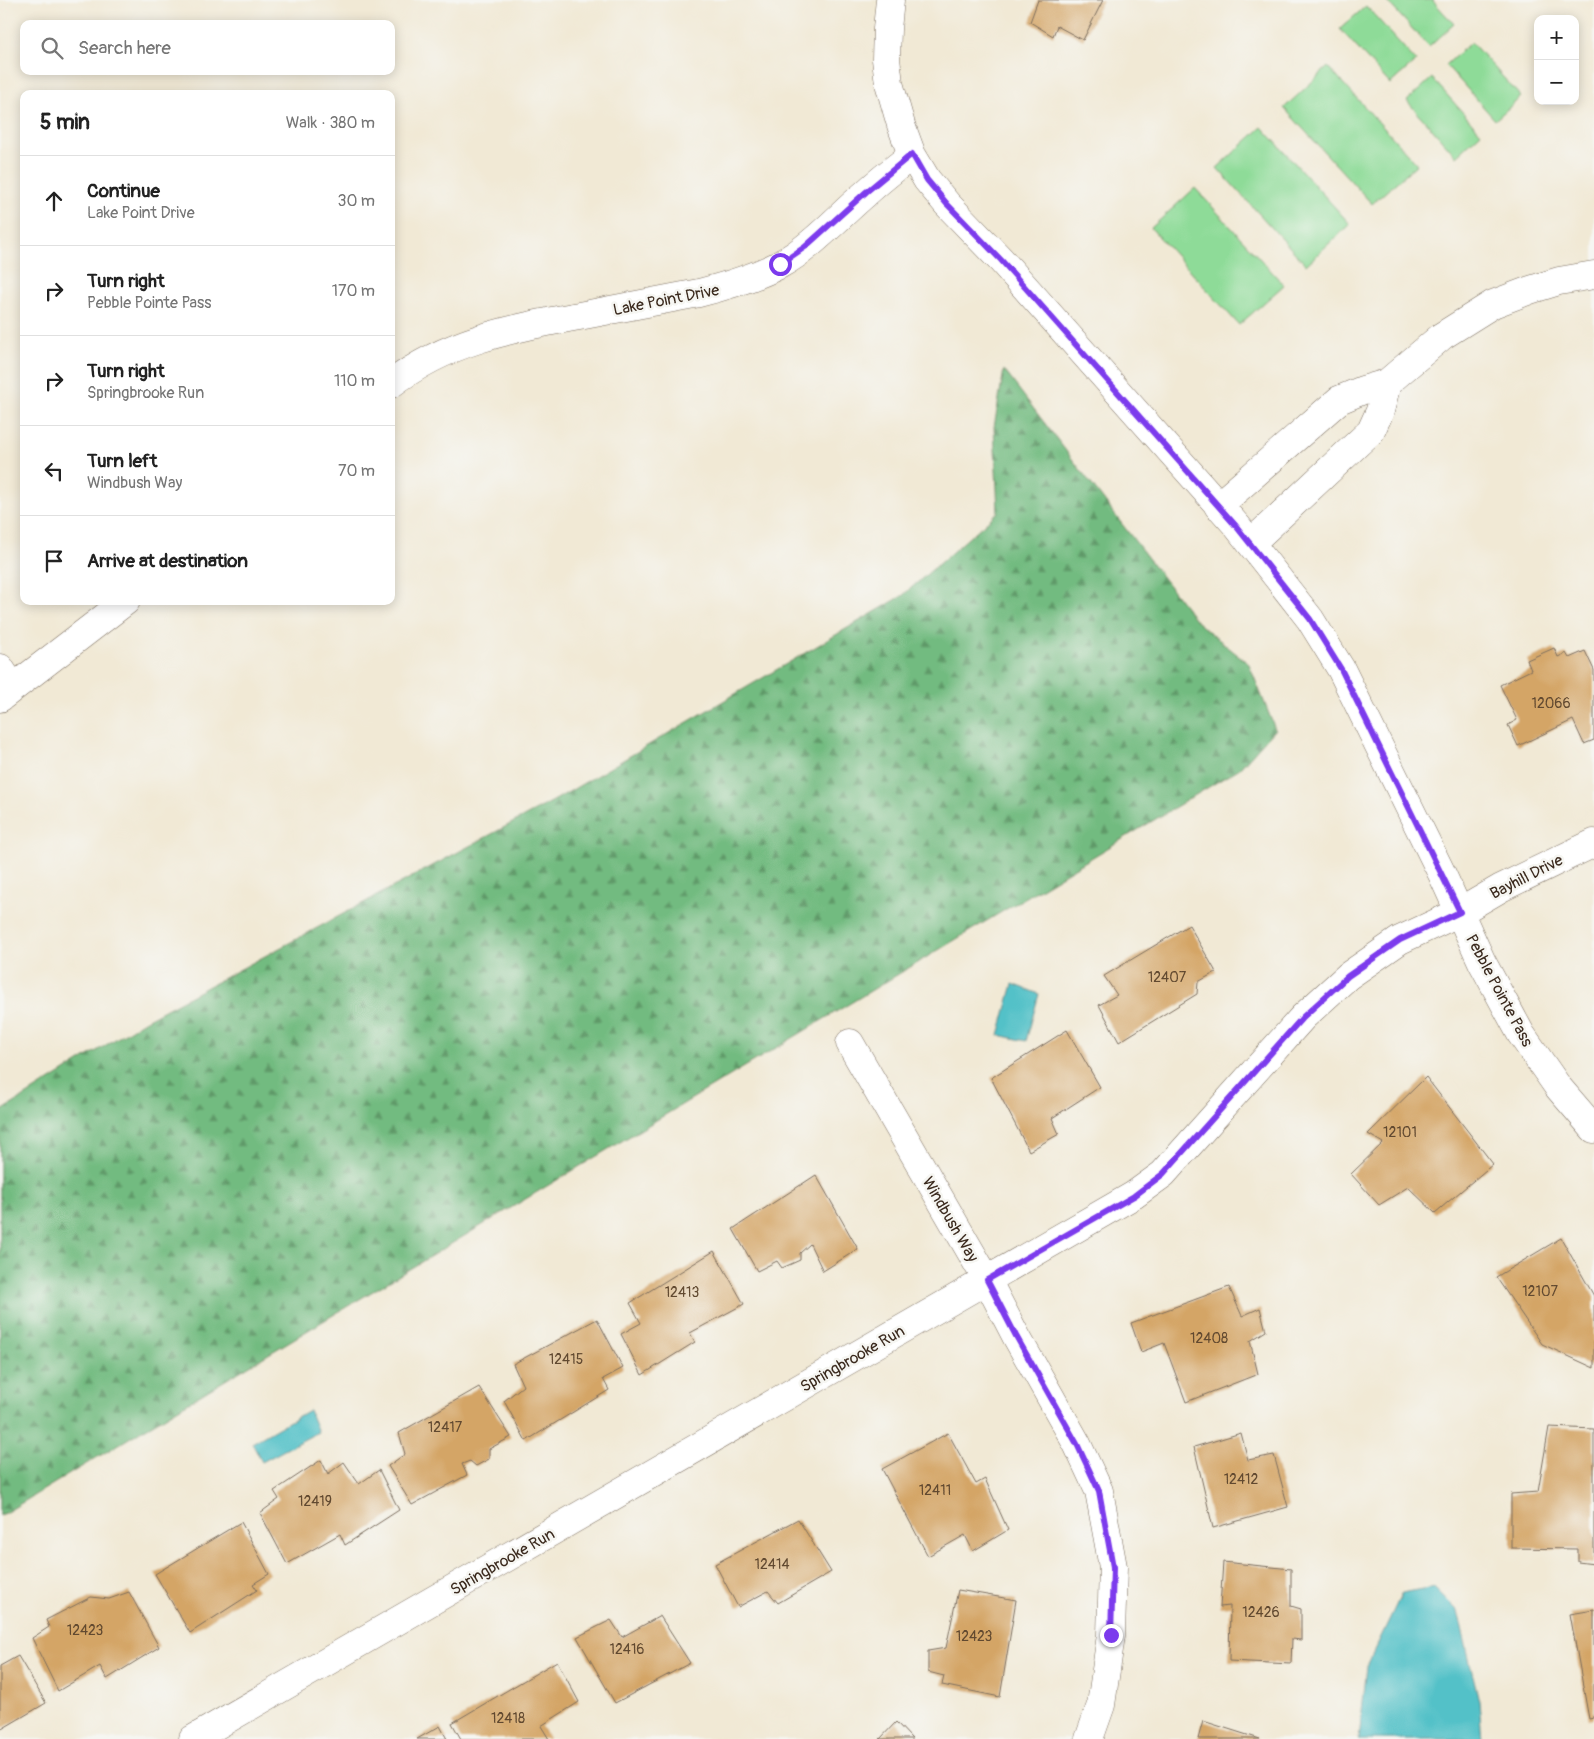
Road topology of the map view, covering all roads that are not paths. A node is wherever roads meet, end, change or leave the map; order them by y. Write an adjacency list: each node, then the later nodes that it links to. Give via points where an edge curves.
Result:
1 (890, 0): 2 (street, Pebble Pointe Pass, via 886,59 889,82)
2 (912, 154): 4 (street, Lake Point Drive, via 805,247 754,277 699,293 494,333 424,362); 6 (street, Pebble Pointe Pass, via 927,180 947,204 1001,260)
3 (1594, 275): 5 (street, via 1560,281 1493,304 1442,336)
4 (395, 381)
5 (1387, 383): 6 (street, via 1339,400); 7 (street, via 1371,430)
6 (1218, 506): 7 (street, Pebble Pointe Pass)
7 (1251, 543): 11 (street, Pebble Pointe Pass, via 1310,619 1341,669)
8 (120, 605): 9 (street)
9 (4, 685)
10 (1594, 843): 11 (street, Bayhill Drive, via 1501,888)
11 (1460, 912): 13 (street, Pebble Pointe Pass, via 1482,962 1521,1034 1558,1087); 14 (street, Springbrooke Run, via 1400,940 1348,976 1303,1017 1163,1174 1134,1196)
12 (850, 1043): 14 (street, Windbush Way)
13 (1594, 1129)
14 (987, 1280): 15 (street, Springbrooke Run); 16 (street, Windbush Way, via 1077,1444 1099,1491 1113,1567 1111,1635 1101,1705)
15 (193, 1739)
16 (1089, 1739)

